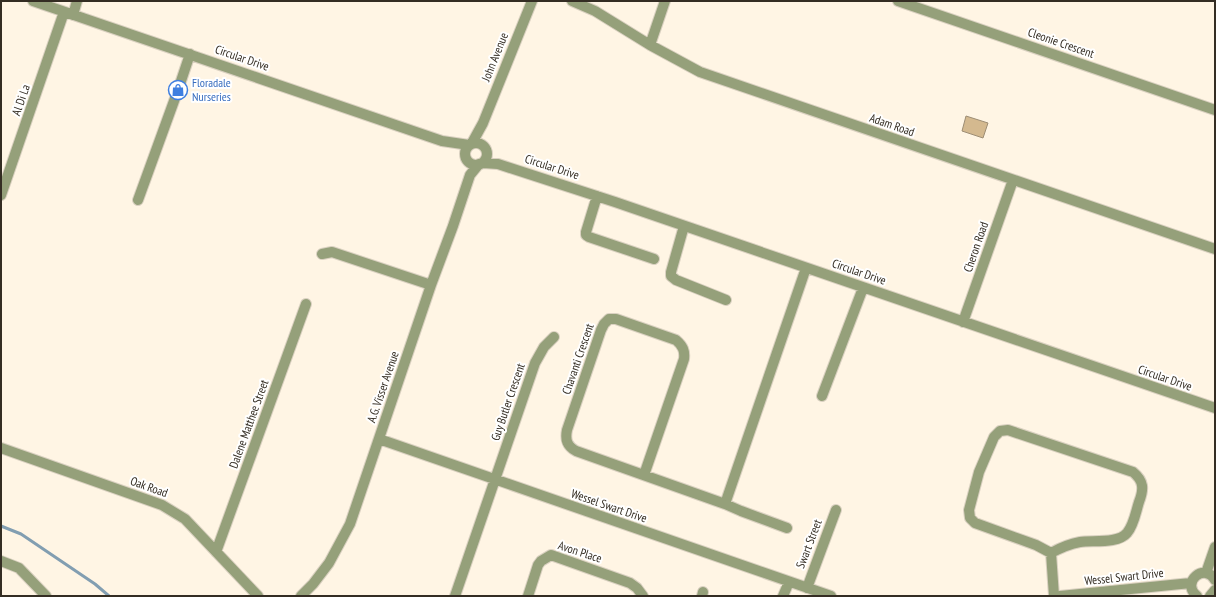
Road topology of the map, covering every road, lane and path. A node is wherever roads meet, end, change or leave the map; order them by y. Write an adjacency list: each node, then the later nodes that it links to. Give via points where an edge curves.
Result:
1 (33, 1): 7 (street, Circular Drive)
2 (78, 1): 7 (street, Al Di La)
3 (532, 1): 11 (street, John Avenue)
4 (572, 1): 8 (street, Adam Road, via 595,10)
5 (665, 1): 8 (street)
6 (898, 1): 10 (street, Cleonie Crescent)
7 (68, 13): 9 (street, Circular Drive); 20 (street, Al Di La)
8 (650, 45): 19 (street, Adam Road, via 707,75)
9 (190, 54): 12 (street, Circular Drive); 22 (street)
10 (1215, 110)
11 (483, 123): 13 (street, John Avenue); 14 (street, John Avenue)
12 (442, 141): 13 (street, Circular Drive); 15 (street, Circular Drive)
13 (471, 144): 14 (street, via 477,142); 15 (street, via 465,151)
14 (486, 148): 16 (street, via 486,159); 17 (street)
15 (466, 159): 16 (street, via 475,165); 18 (street, A.G. Visser Avenue)
16 (481, 164): 17 (street, Circular Drive); 18 (street, A.G. Visser Avenue)
17 (498, 164): 21 (street, Circular Drive)
18 (470, 175): 28 (street, A.G. Visser Avenue)
19 (1012, 180): 24 (street, Adam Road); 32 (street, Cheron Road)
20 (1, 195)
21 (597, 196): 23 (street, Circular Drive); 26 (street, via 586,235)
22 (138, 200)
23 (684, 226): 27 (street, Circular Drive); 30 (street, via 671,276)
24 (1215, 249)
25 (322, 254): 28 (street, via 332,252)
26 (654, 259)
27 (806, 268): 29 (street, Circular Drive); 40 (street)
28 (431, 285): 36 (street, A.G. Visser Avenue)
29 (863, 288): 32 (street, Circular Drive); 34 (street)
30 (726, 300)
31 (306, 304): 44 (street, Dalene Matthee Street)
32 (963, 322): 35 (street, Circular Drive)
33 (554, 337): 39 (street, Guy Butler Crescent, via 535,363)
34 (822, 396)
35 (1213, 409)
36 (379, 439): 39 (street, Wessel Swart Drive); 54 (street, A.G. Visser Avenue, via 350,524 325,568)
37 (1, 448): 44 (street, Oak Road, via 162,505 185,519)
38 (644, 475): 38 (street, Chavanti Crescent, via 576,451 569,446 566,438 601,330 609,319 676,340 685,352); 40 (street, Chavanti Crescent)
39 (494, 480): 48 (street, Wessel Swart Drive); 55 (street, Guy Butler Crescent)
40 (725, 504): 42 (street, Chavanti Crescent)
41 (836, 510): 50 (street, Swart Street)
42 (786, 528)
43 (1215, 547): 47 (street)
44 (216, 552): 53 (street, Oak Road)
45 (1051, 553): 45 (street, via 1036,545 974,523 970,518 969,510 979,472 994,437 1000,431 1008,430 1133,472 1139,476 1143,484 1143,491 1127,534 1107,541 1080,542); 60 (street)
46 (1, 561): 52 (street, via 19,568)
47 (1212, 578): 49 (street, via 1202,573 1195,576)
48 (789, 582): 50 (street, Wessel Swart Drive); 58 (street)
49 (1191, 583): 61 (street, Wessel Swart Drive); 62 (street, via 1192,591)
50 (807, 588): 59 (street, Wessel Swart Drive)
51 (1215, 590): 63 (street)
52 (46, 596)
53 (258, 596)
54 (301, 596)
55 (454, 596)
56 (528, 596): 57 (street, Avon Place, via 538,565 551,555 630,583)
57 (643, 596)
58 (783, 596)
59 (831, 596)
60 (1054, 596)
61 (1060, 596)
62 (1197, 596)
63 (1211, 596): 64 (street)
64 (1215, 596)

